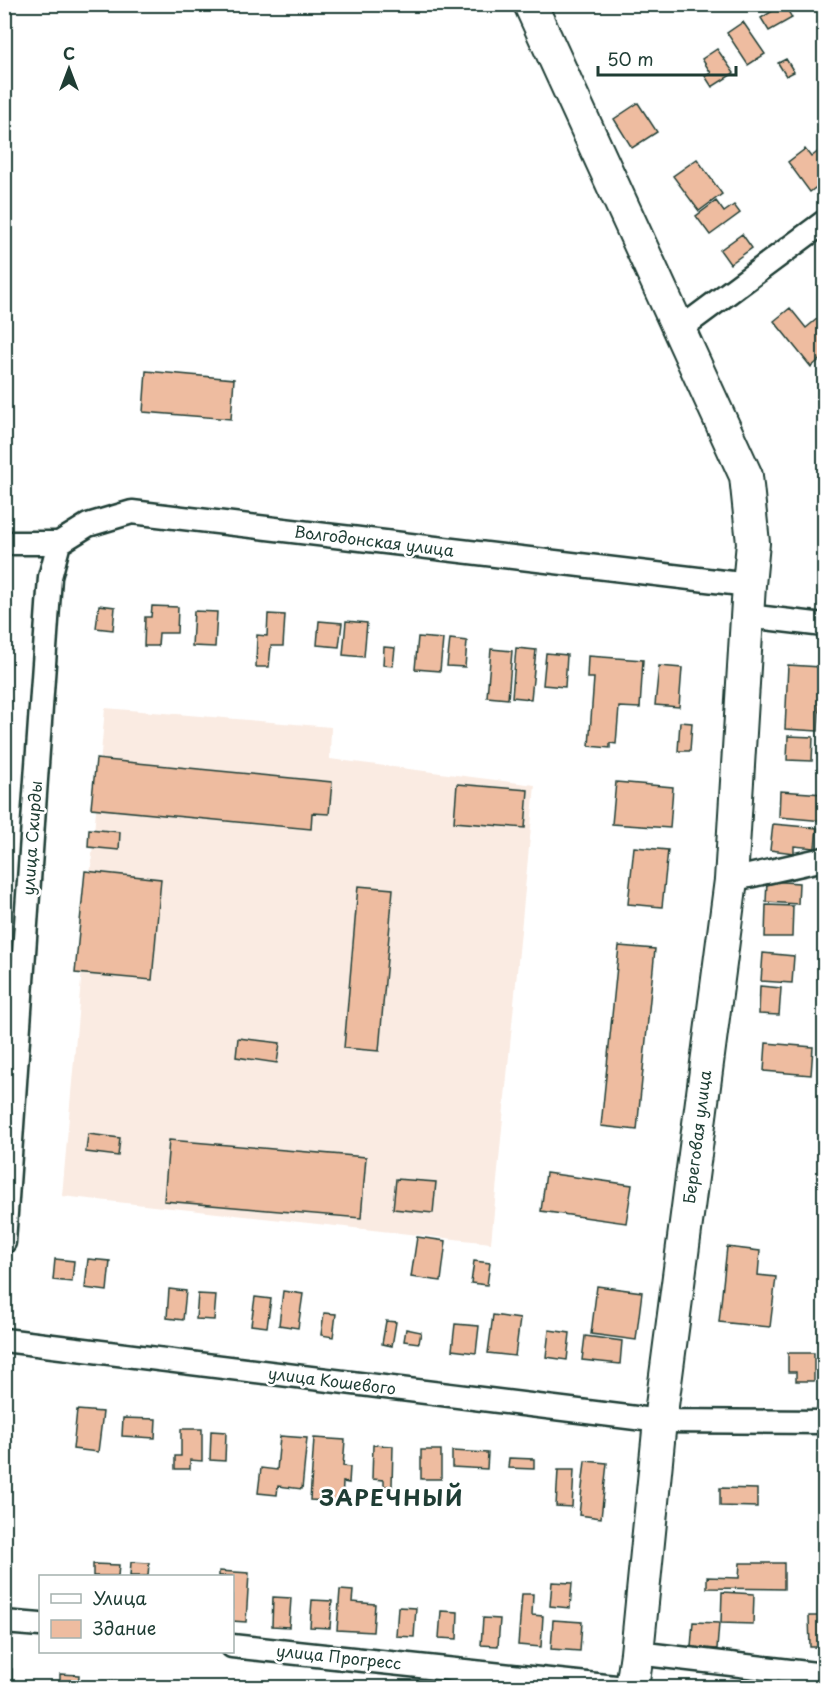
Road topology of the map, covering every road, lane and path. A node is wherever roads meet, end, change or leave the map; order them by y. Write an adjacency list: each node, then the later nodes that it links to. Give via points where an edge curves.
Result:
1 (530, 4): 3 (main road, Береговая улица)
2 (825, 222): 3 (street)
3 (680, 329): 6 (main road, Береговая улица, via 746,476 753,543)
4 (4, 543): 5 (street)
5 (59, 543): 6 (street, Волгодонская улица, via 88,525 132,512); 11 (street, улица Скирды, via 50,577)
6 (749, 585): 7 (main road, Береговая улица)
7 (747, 616): 8 (street); 10 (main road, Береговая улица)
8 (825, 625)
9 (825, 859): 10 (street)
10 (731, 880): 14 (main road, Береговая улица)
11 (8, 1122): 12 (street, улица Скирды)
12 (4, 1242)
13 (4, 1340): 14 (street, улица Кошевого)
14 (660, 1421): 15 (street, улица Кошевого); 19 (main road, Береговая улица)
15 (825, 1422)
16 (4, 1622): 17 (street)
17 (39, 1625)
18 (234, 1646): 21 (street, улица Прогресс)
19 (637, 1653): 20 (street); 22 (main road, Береговая улица)
20 (825, 1675)
21 (625, 1688)
22 (632, 1688)

